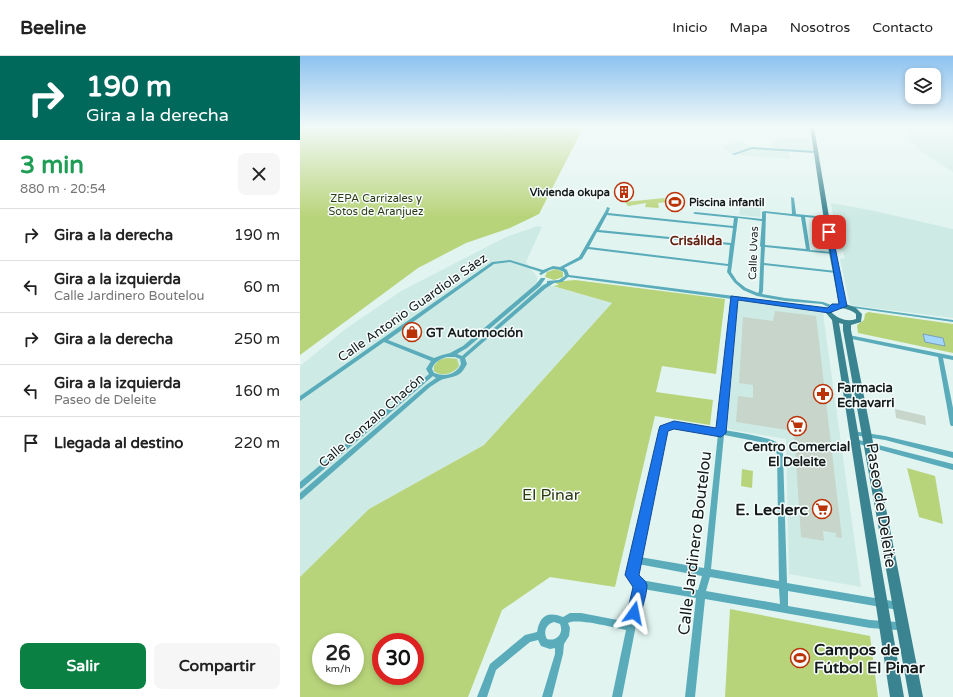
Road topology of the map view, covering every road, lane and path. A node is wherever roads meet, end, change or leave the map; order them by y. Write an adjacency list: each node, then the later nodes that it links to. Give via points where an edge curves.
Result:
1 (817, 157): 9 (main road)
2 (792, 198): 6 (street)
3 (608, 208): 5 (street)
4 (694, 213): 8 (street)
5 (606, 214): 11 (street); 12 (street)
6 (794, 215): 7 (street); 10 (street, Calle Uvas, via 764,212)
7 (803, 216): 9 (street); 16 (street)
8 (736, 218): 10 (street); 11 (street)
9 (826, 218): 17 (main road)
10 (763, 220): 14 (street, Calle Uvas)
11 (734, 227): 13 (street)
12 (596, 230): 13 (street); 15 (street)
13 (732, 244): 19 (street)
14 (762, 246): 16 (street); 18 (street, Calle Uvas)
15 (586, 248): 19 (street); 20 (street, via 578,260)
16 (808, 250): 17 (street)
17 (832, 253): 22 (main road)
18 (762, 264): 22 (street); 26 (street, Calle Uvas)
19 (730, 265): 26 (street, via 729,272 734,279 746,290)
20 (561, 268): 21 (street); 23 (street, via 566,270)
21 (543, 271): 24 (street); 35 (street, Calle Antonio Guardiola Sáez, via 510,261 493,262)
22 (836, 272): 28 (main road)
23 (567, 276): 25 (street, via 560,281); 27 (street)
24 (543, 279): 25 (street); 36 (street, via 465,347)
25 (552, 282): 38 (street)
26 (759, 295): 30 (street, via 823,303)
27 (734, 297): 30 (street); 45 (street, Calle Jardinero Boutelou)
28 (845, 306): 29 (street); 30 (main road); 31 (main road)
29 (874, 310): 31 (street, via 866,310); 32 (street)
30 (832, 312): 33 (main road); 47 (main road, Paseo de Deleite)
31 (859, 314): 33 (main road, via 859,320)
32 (953, 321)
33 (847, 323): 34 (main road, Paseo de Deleite)
34 (848, 337): 37 (street); 46 (main road, Paseo de Deleite)
35 (384, 340): 40 (street); 43 (street, Calle Antonio Guardiola Sáez)
36 (452, 354): 38 (street); 40 (street)
37 (940, 355): 39 (street); 44 (street)
38 (462, 358): 42 (street, via 464,364 460,371)
39 (953, 358)
40 (434, 360): 41 (street, via 429,369)
41 (432, 374): 42 (street); 51 (street, Calle Gonzalo Chacón)
42 (441, 377): 52 (street, Calle Gonzalo Chacón)
43 (300, 399)
44 (953, 424)
45 (721, 433): 53 (street, via 674,425 667,426 662,433); 54 (street, Calle Jardinero Boutelou); 56 (street, via 771,442 780,449)
46 (866, 434): 47 (street); 48 (main road, Paseo de Deleite); 49 (street)
47 (854, 437): 48 (street); 58 (main road, Paseo de Deleite)
48 (868, 446): 50 (street); 59 (main road, Paseo de Deleite)
49 (953, 455)
50 (953, 467)
51 (300, 486)
52 (300, 497)
53 (635, 560): 54 (street); 55 (street, via 632,575)
54 (707, 572): 56 (street); 57 (street, Calle Jardinero Boutelou)
55 (640, 584): 57 (street); 64 (street)
56 (783, 586): 58 (street); 60 (street)
57 (701, 594): 60 (street); 70 (street, Calle Jardinero Boutelou)
58 (882, 603): 59 (street); 63 (main road, Paseo de Deleite)
59 (898, 606): 62 (main road, Paseo de Deleite)
60 (784, 609): 63 (street)
61 (563, 621): 64 (street, via 570,617 581,617); 65 (street, via 558,618 545,621); 66 (street, via 566,628 565,636)
62 (902, 624): 63 (street); 72 (main road, Paseo de Deleite)
63 (885, 625): 71 (main road, Paseo de Deleite)
64 (631, 627): 69 (street)
65 (540, 635): 66 (street, via 542,641 548,645); 67 (street, via 528,638 493,667)
66 (560, 642): 68 (street)
67 (482, 697)
68 (547, 697)
69 (617, 697)
70 (690, 697)
71 (898, 697)
72 (916, 697)

